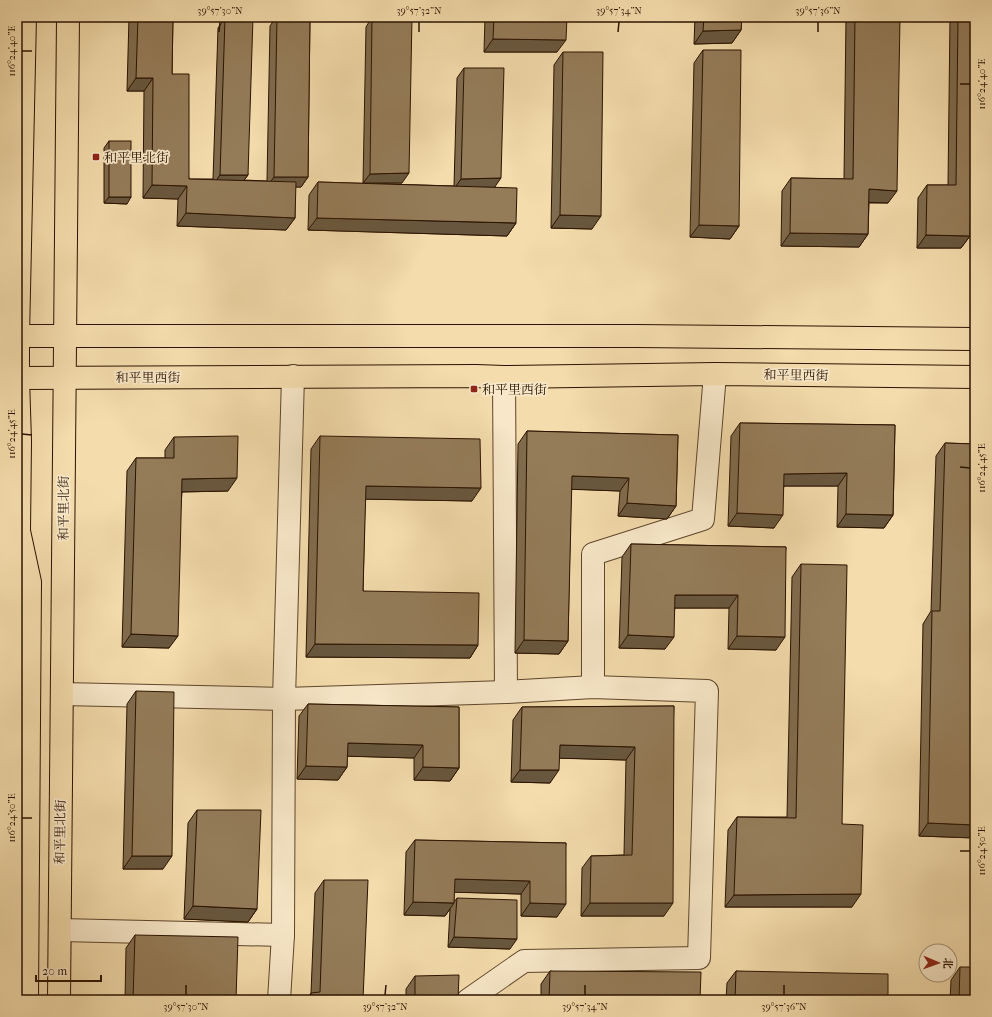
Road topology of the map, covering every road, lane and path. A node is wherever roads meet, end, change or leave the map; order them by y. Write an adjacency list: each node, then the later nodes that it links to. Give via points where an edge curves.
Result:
1 (25, 17): 3 (main road)
2 (68, 17): 4 (main road, 和平里北街)
3 (18, 336): 4 (main road); 11 (main road)
4 (64, 336): 5 (main road); 8 (main road, 和平里北街)
5 (975, 339)
6 (715, 374): 9 (main road, 和平里西街); 10 (main road, 和平里西街); 13 (street, via 703,519 593,554)
7 (294, 376): 8 (main road, 和平里西街); 9 (main road, 和平里西街); 16 (street)
8 (64, 377): 11 (main road, 和平里西街); 15 (main road, 和平里北街)
9 (504, 377): 14 (street)
10 (975, 377)
11 (17, 378): 12 (main road, via 20,441)
12 (18, 533): 19 (main road, via 30,582)
13 (593, 687): 14 (street); 22 (street, via 707,691 699,958 524,961)
14 (506, 692): 16 (street)
15 (62, 694): 16 (street); 17 (main road, 和平里北街)
16 (284, 699): 18 (street)
17 (60, 930): 18 (street); 20 (main road, 和平里北街)
18 (282, 935): 21 (street)
19 (27, 1000)
20 (59, 1000)
21 (279, 1000)
22 (468, 1000)

